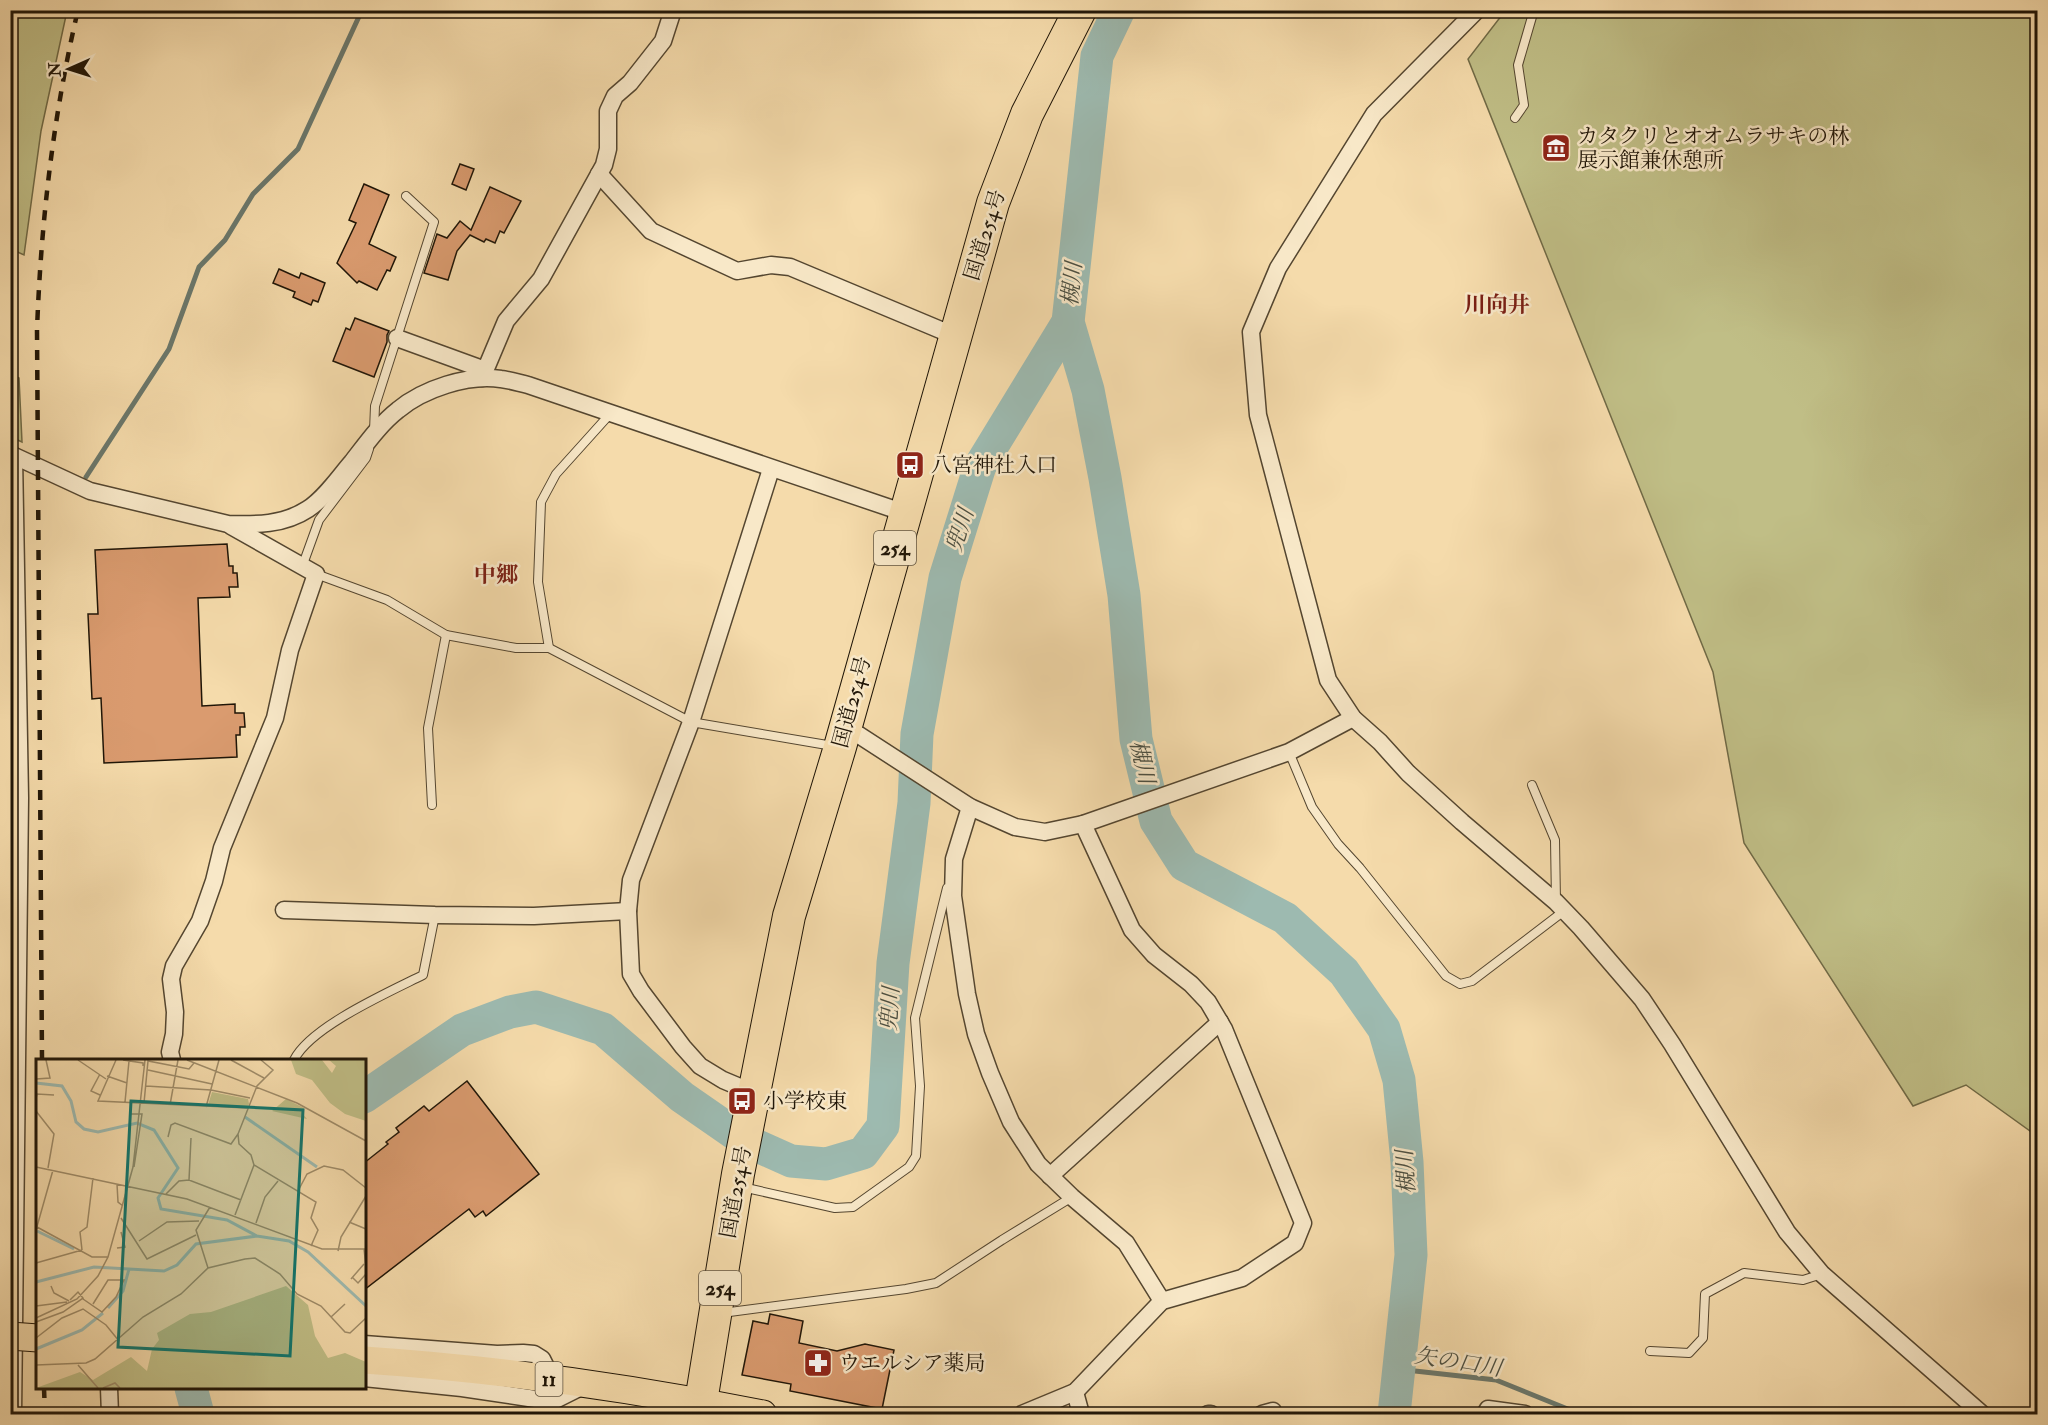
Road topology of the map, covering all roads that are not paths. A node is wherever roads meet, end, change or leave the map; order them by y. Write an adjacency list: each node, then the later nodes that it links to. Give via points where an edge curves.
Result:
1 (673, 10): 6 (street, via 663,41 615,96 608,111 608,149)
2 (1080, 10): 8 (highway, 国道254号 / 254, via 1028,114 993,203)
3 (1477, 10): 20 (street, via 1374,114 1278,268 1251,332 1258,415 1329,680)
4 (1534, 10): 5 (lane, via 1518,65 1524,105)
5 (1515, 118)
6 (599, 174): 8 (street, via 651,231 737,271 771,265 790,267); 10 (street, via 541,279 506,321)
7 (406, 196): 9 (lane, via 434,222)
8 (955, 336): 15 (highway, 国道254号 / 254)
9 (396, 338): 10 (street); 12 (lane, via 375,406)
10 (484, 374): 11 (street); 12 (street, via 430,391 398,410)
11 (610, 414): 14 (street); 19 (lane, via 556,474 541,501 538,582)
12 (374, 435): 16 (street, via 330,489 308,509 277,522); 17 (lane, via 366,458 320,520)
13 (12, 455): 16 (street, via 90,491); 25 (street)
14 (771, 469): 15 (street); 21 (street)
15 (905, 513): 22 (highway, 国道254号 / 254)
16 (228, 524): 17 (street)
17 (309, 571): 18 (lane, via 387,600); 35 (street, via 275,718 222,848 200,921 174,966)
18 (446, 634): 19 (lane, via 516,648); 27 (lane, via 428,728)
19 (549, 648): 21 (lane)
20 (1353, 718): 23 (street); 30 (street, via 1408,773)
21 (691, 722): 22 (lane); 32 (street, via 631,880)
22 (842, 736): 26 (street, via 897,759); 37 (highway, 国道254号 / 254, via 789,916)
23 (1289, 752): 28 (street); 30 (lane, via 1312,807 1338,844 1446,976 1460,984 1472,981)
24 (1532, 785): 30 (lane, via 1555,840)
25 (15, 797): 38 (street)
26 (964, 803): 28 (street, via 1029,830 1045,832); 29 (street)
27 (432, 805)
28 (1086, 823): 34 (street, via 1132,930 1154,955 1191,984)
29 (954, 859): 39 (street, via 953,896 976,1034 1011,1122); 40 (lane, via 915,1018 920,1086 916,1156 909,1167 853,1207 835,1208)
30 (1560, 906): 42 (street, via 1642,999 1786,1233)
31 (284, 910): 33 (street)
32 (628, 911): 33 (street, via 534,916); 37 (street, via 631,974 641,992 700,1066)
33 (435, 915): 36 (lane, via 423,975 359,1007 309,1040)
34 (1220, 1022): 39 (street); 43 (street, via 1304,1223 1295,1244 1242,1278)
35 (172, 1059)
36 (295, 1059)
37 (753, 1096): 40 (highway, 国道254号 / 254)
38 (14, 1098): 45 (street)
39 (1050, 1176): 41 (street)
40 (737, 1180): 44 (highway, 国道254号 / 254)
41 (1072, 1197): 43 (street, via 1126,1243); 44 (lane, via 936,1283)
42 (1822, 1274): 48 (lane, via 1803,1280 1744,1273 1705,1294 1703,1338 1689,1353); 63 (street)
43 (1162, 1301): 54 (street)
44 (716, 1314): 55 (highway, 国道254号 / 254)
45 (12, 1337): 46 (main road, bridge); 56 (street)
46 (36, 1338)
47 (366, 1344): 51 (street, via 534,1354 542,1359)
48 (1650, 1352)
49 (366, 1360): 51 (main road, 11)
50 (366, 1378): 52 (street, via 542,1400 555,1400)
51 (552, 1379): 52 (main road, 11)
52 (586, 1384): 55 (main road, 11)
53 (109, 1389): 57 (street)
54 (1075, 1392): 59 (street); 60 (street)
55 (700, 1408): 58 (main road, 11)
56 (13, 1414)
57 (110, 1414)
58 (763, 1414)
59 (1022, 1414)
60 (1081, 1414)
61 (1485, 1414): 62 (street, via 1488,1409)
62 (1525, 1414)
63 (1982, 1414)

